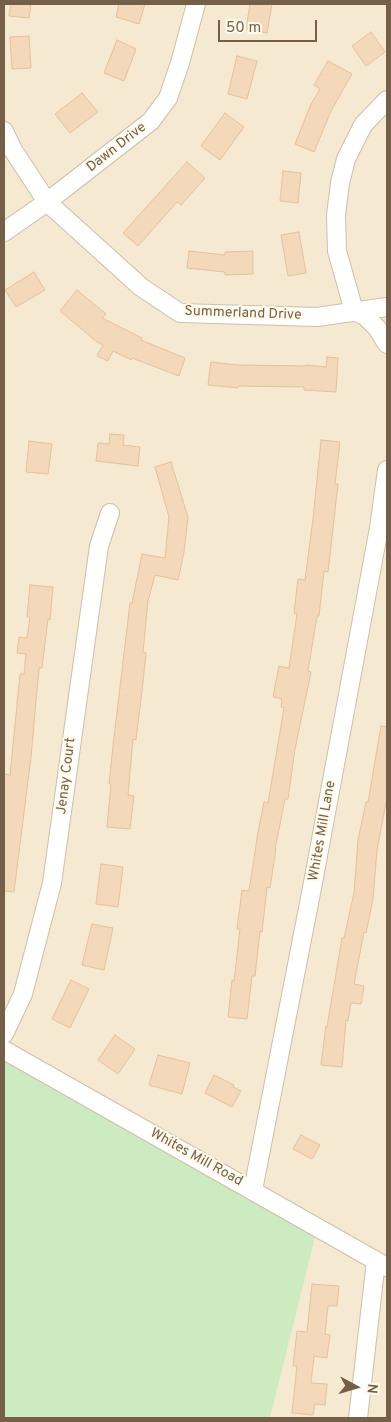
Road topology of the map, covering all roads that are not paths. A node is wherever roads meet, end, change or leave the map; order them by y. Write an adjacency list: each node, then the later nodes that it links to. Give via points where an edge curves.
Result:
1 (196, 4): 4 (street, Dawn Drive, via 168,98 151,122)
2 (387, 100): 7 (street, via 363,125 346,159 340,183 336,216 337,251)
3 (4, 132): 4 (street, Summerland Drive)
4 (47, 202): 5 (street, Dawn Drive); 7 (street, Summerland Drive, via 141,287 180,313 317,317)
5 (4, 232)
6 (387, 307): 7 (street, Summerland Drive)
7 (354, 311): 8 (street, via 365,316)
8 (387, 344)
9 (387, 470): 13 (street, Whites Mill Lane, via 312,888)
10 (110, 513): 11 (street, Jenay Court, via 99,546 52,883 22,994)
11 (4, 1034)
12 (4, 1050): 13 (street, Whites Mill Road)
13 (253, 1190): 14 (street, Whites Mill Road)
14 (384, 1263): 15 (street)
15 (358, 1418)

